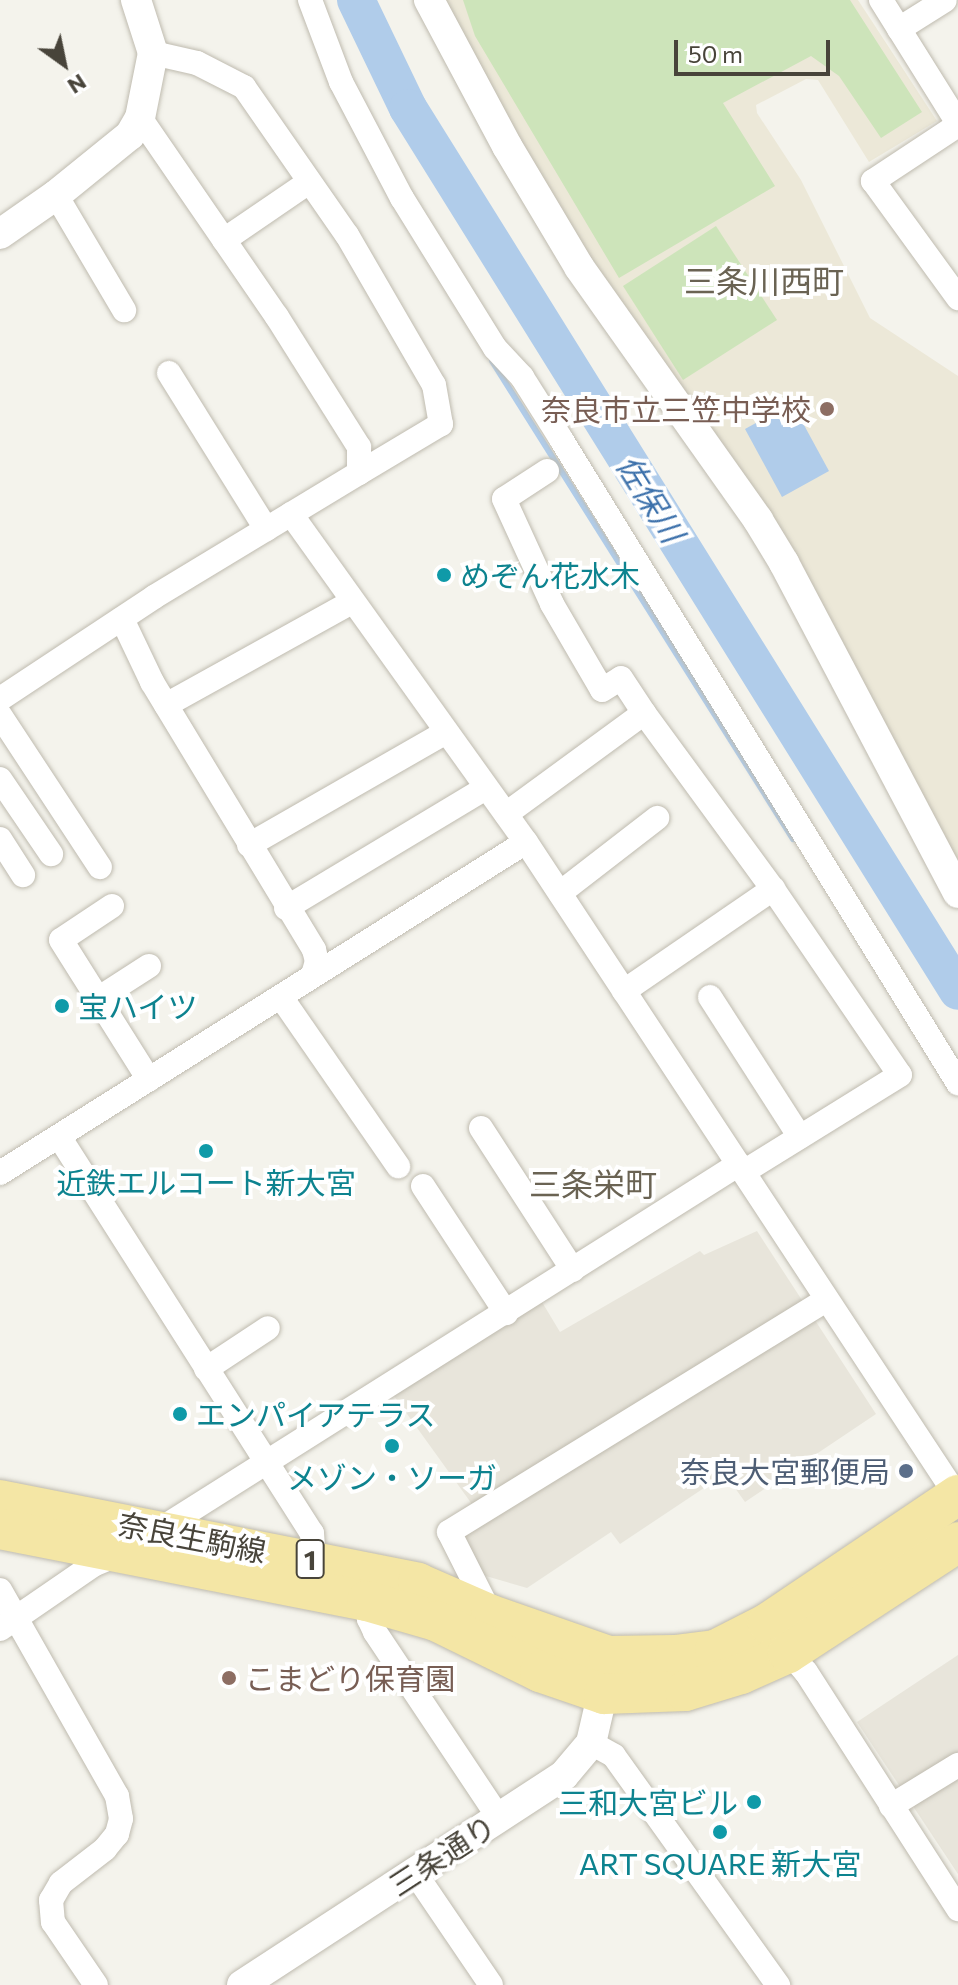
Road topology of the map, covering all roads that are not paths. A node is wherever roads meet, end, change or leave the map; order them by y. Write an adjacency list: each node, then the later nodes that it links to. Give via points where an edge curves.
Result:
1 (136, 0): 7 (street)
2 (310, 0): 51 (street, via 341,82 402,198 495,348 522,377 561,439)
3 (429, 0): 41 (street, via 579,267 784,563)
4 (881, 0): 6 (street)
5 (945, 0): 6 (street)
6 (899, 29): 9 (street)
7 (153, 53): 8 (street); 10 (street, via 197,63 244,87)
8 (140, 118): 11 (street, via 130,135); 13 (street)
9 (958, 124): 14 (street, via 873,181)
10 (309, 182): 13 (street); 19 (street, via 347,235 434,385 439,411 441,424)
11 (56, 195): 12 (street); 16 (street)
12 (0, 234)
13 (224, 240): 19 (street, via 359,447)
14 (948, 267): 15 (street)
15 (958, 298)
16 (124, 310)
17 (169, 373): 21 (street)
18 (547, 471): 26 (street, via 504,499 552,604 602,690 621,678)
19 (359, 473): 20 (street)
20 (291, 514): 21 (street); 22 (street)
21 (266, 529): 23 (street)
22 (352, 602): 25 (street); 28 (street)
23 (122, 619): 24 (street); 25 (street)
24 (0, 699)
25 (166, 705): 35 (street)
26 (644, 713): 31 (street); 39 (street)
27 (0, 715): 37 (street)
28 (446, 732): 30 (street); 35 (street)
29 (0, 779): 36 (street)
30 (486, 788): 31 (street); 43 (street)
31 (506, 814): 34 (street)
32 (657, 818): 40 (street)
33 (0, 839): 38 (street)
34 (526, 842): 40 (street); 45 (street)
35 (249, 845): 43 (street)
36 (51, 854)
37 (100, 867)
38 (23, 875)
39 (773, 889): 46 (street); 53 (street, via 900,1075)
40 (560, 893): 46 (street)
41 (958, 893)
42 (112, 906): 49 (street, via 61,940)
43 (286, 908): 45 (street, via 314,950)
44 (149, 966): 49 (street)
45 (313, 975): 47 (street)
46 (624, 991): 57 (street)
47 (281, 997): 50 (street); 56 (street)
48 (710, 997): 53 (street)
49 (96, 1000): 50 (street)
50 (149, 1080): 54 (street)
51 (958, 1083)
52 (481, 1128): 59 (street)
53 (800, 1137): 57 (street)
54 (60, 1138): 55 (street); 63 (street)
55 (4, 1163)
56 (398, 1166)
57 (742, 1168): 59 (street); 60 (street)
58 (423, 1186): 61 (street)
59 (573, 1270): 61 (street)
60 (826, 1300): 65 (street); 74 (street, via 449,1532)
61 (506, 1313): 64 (street)
62 (268, 1328): 63 (street)
63 (206, 1369): 64 (street)
64 (266, 1463): 68 (street); 71 (street, via 312,1533)
65 (958, 1496): 76 (main road, 1)
66 (0, 1500): 68 (main road, 奈良生駒線 / 1)
67 (0, 1529): 70 (main road, 奈良生駒線 / 1)
68 (159, 1530): 70 (street); 71 (main road, 奈良生駒線 / 1)
69 (958, 1542): 76 (main road, 1)
70 (123, 1553): 73 (main road, 奈良生駒線 / 1); 75 (street, via 93,1565)
71 (314, 1560): 74 (main road, 奈良生駒線 / 1, via 418,1583)
72 (0, 1590): 75 (street)
73 (367, 1601): 77 (main road, 奈良生駒線 / 1, via 436,1621 540,1672); 81 (street, via 375,1632)
74 (491, 1615): 77 (main road, 奈良生駒線 / 1)
75 (8, 1624): 84 (street, via 117,1796 117,1834 61,1883 51,1900 53,1922)
76 (778, 1638): 77 (main road, 1, via 741,1674 685,1691); 80 (street, via 806,1672)
77 (607, 1675): 78 (street, 三条通り)
78 (591, 1743): 81 (street, 三条通り, via 564,1775); 87 (street, via 614,1756)
79 (958, 1765): 80 (street)
80 (891, 1806): 83 (street)
81 (499, 1818): 82 (street, 三条通り)
82 (415, 1873): 85 (street, 三条通り); 86 (street)
83 (958, 1909)
84 (96, 1985)
85 (242, 1985)
86 (491, 1985)
87 (778, 1985)

